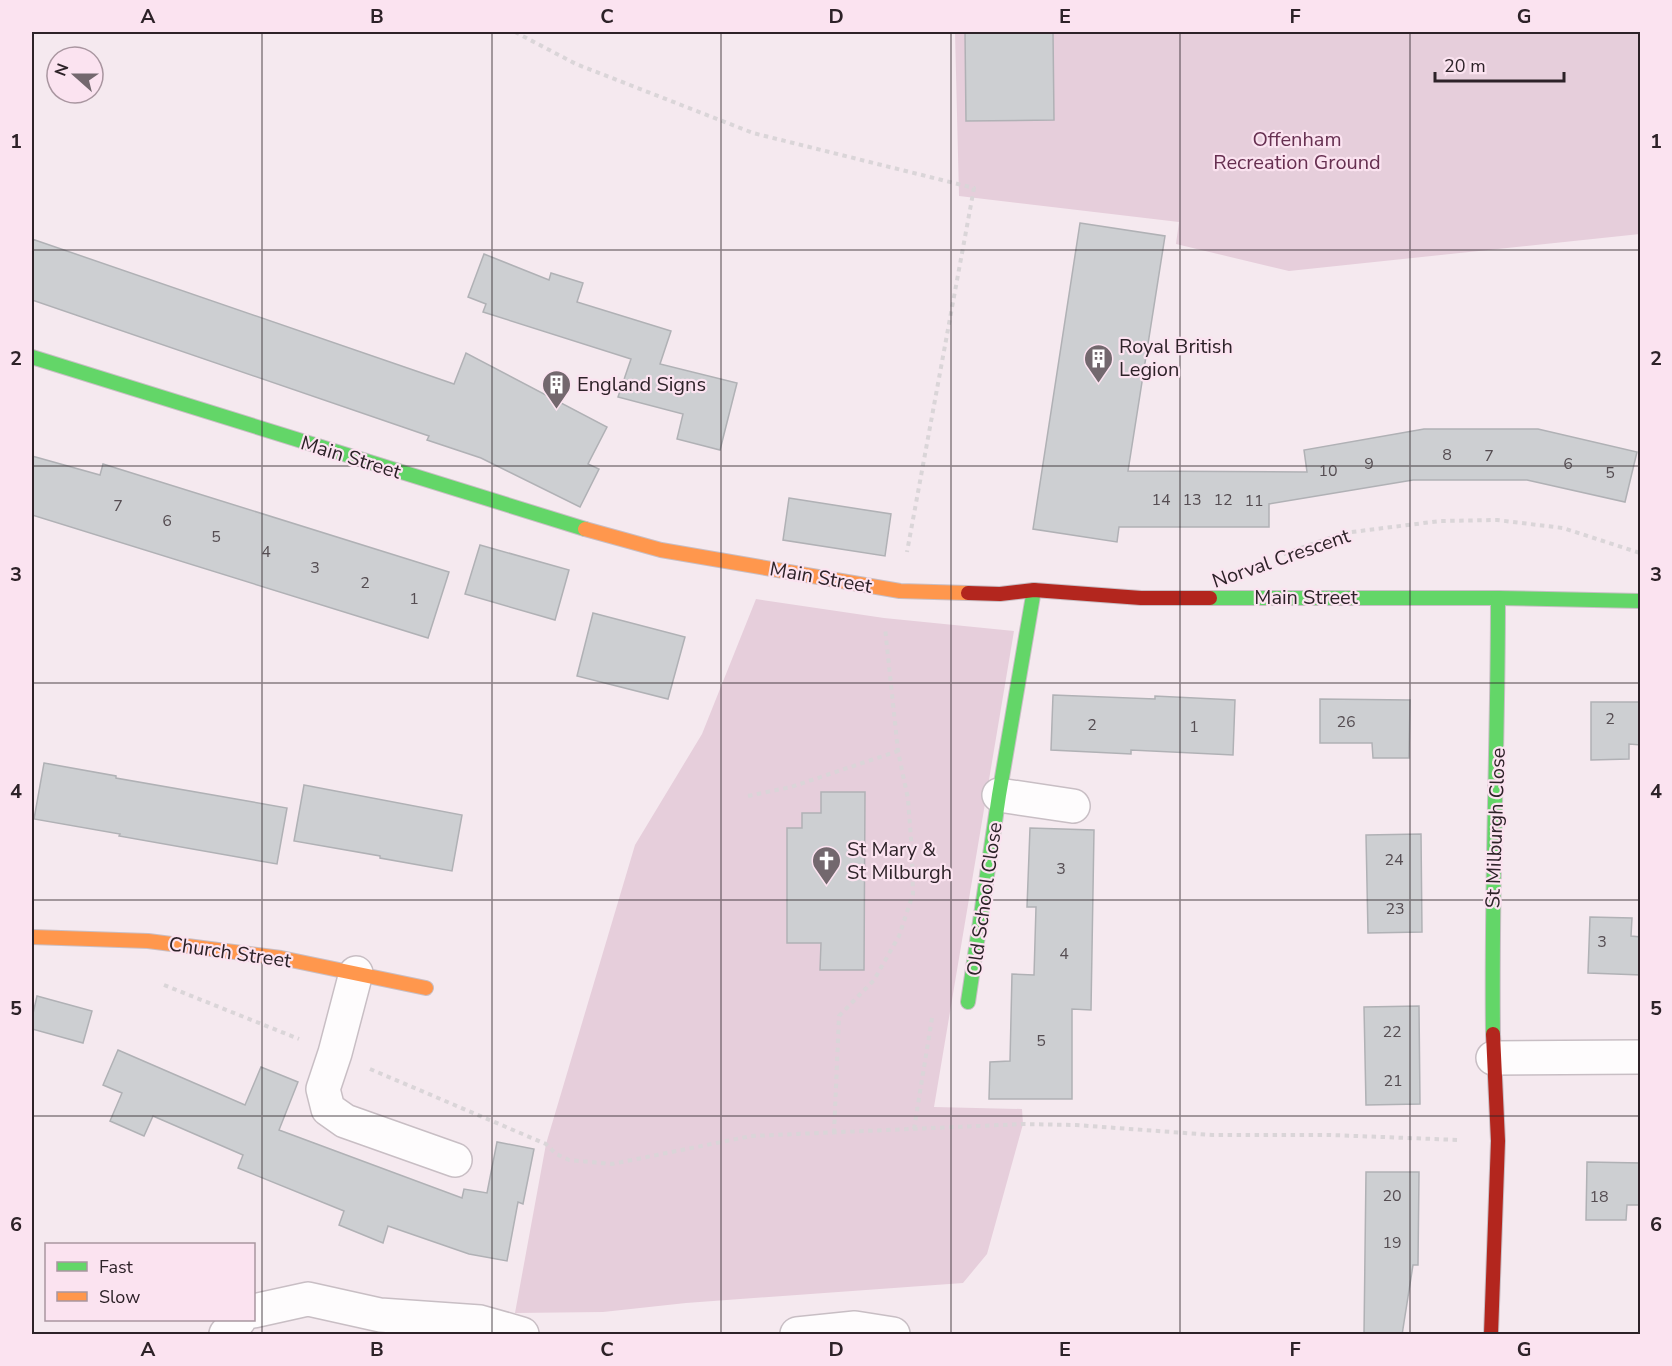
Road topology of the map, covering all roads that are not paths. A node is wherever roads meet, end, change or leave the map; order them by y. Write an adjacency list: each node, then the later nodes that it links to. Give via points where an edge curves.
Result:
1 (32, 357): 2 (street, Main Street, via 661,550 895,590 1000,594)
2 (1034, 590): 3 (street, Main Street, via 1142,598); 5 (street, Old School Close)
3 (1498, 598): 4 (street, Main Street); 12 (street, St Milburgh Close)
4 (1641, 601)
5 (999, 795): 6 (street, Old School Close); 10 (street, Old School Close)
6 (1073, 806)
7 (32, 937): 8 (street, Church Street, via 148,942 281,958)
8 (356, 973): 9 (street, Church Street); 13 (street, via 323,1089 328,1109 345,1121)
9 (426, 988)
10 (968, 1002)
11 (1641, 1057): 12 (street)
12 (1493, 1058): 20 (street, St Milburgh Close, via 1498,1142)
13 (455, 1160)
14 (255, 1311): 17 (street, via 308,1299 380,1315 480,1322)
15 (238, 1321): 16 (street)
16 (226, 1335)
17 (522, 1335)
18 (796, 1335): 19 (street, via 855,1328)
19 (893, 1335)
20 (1491, 1335)

